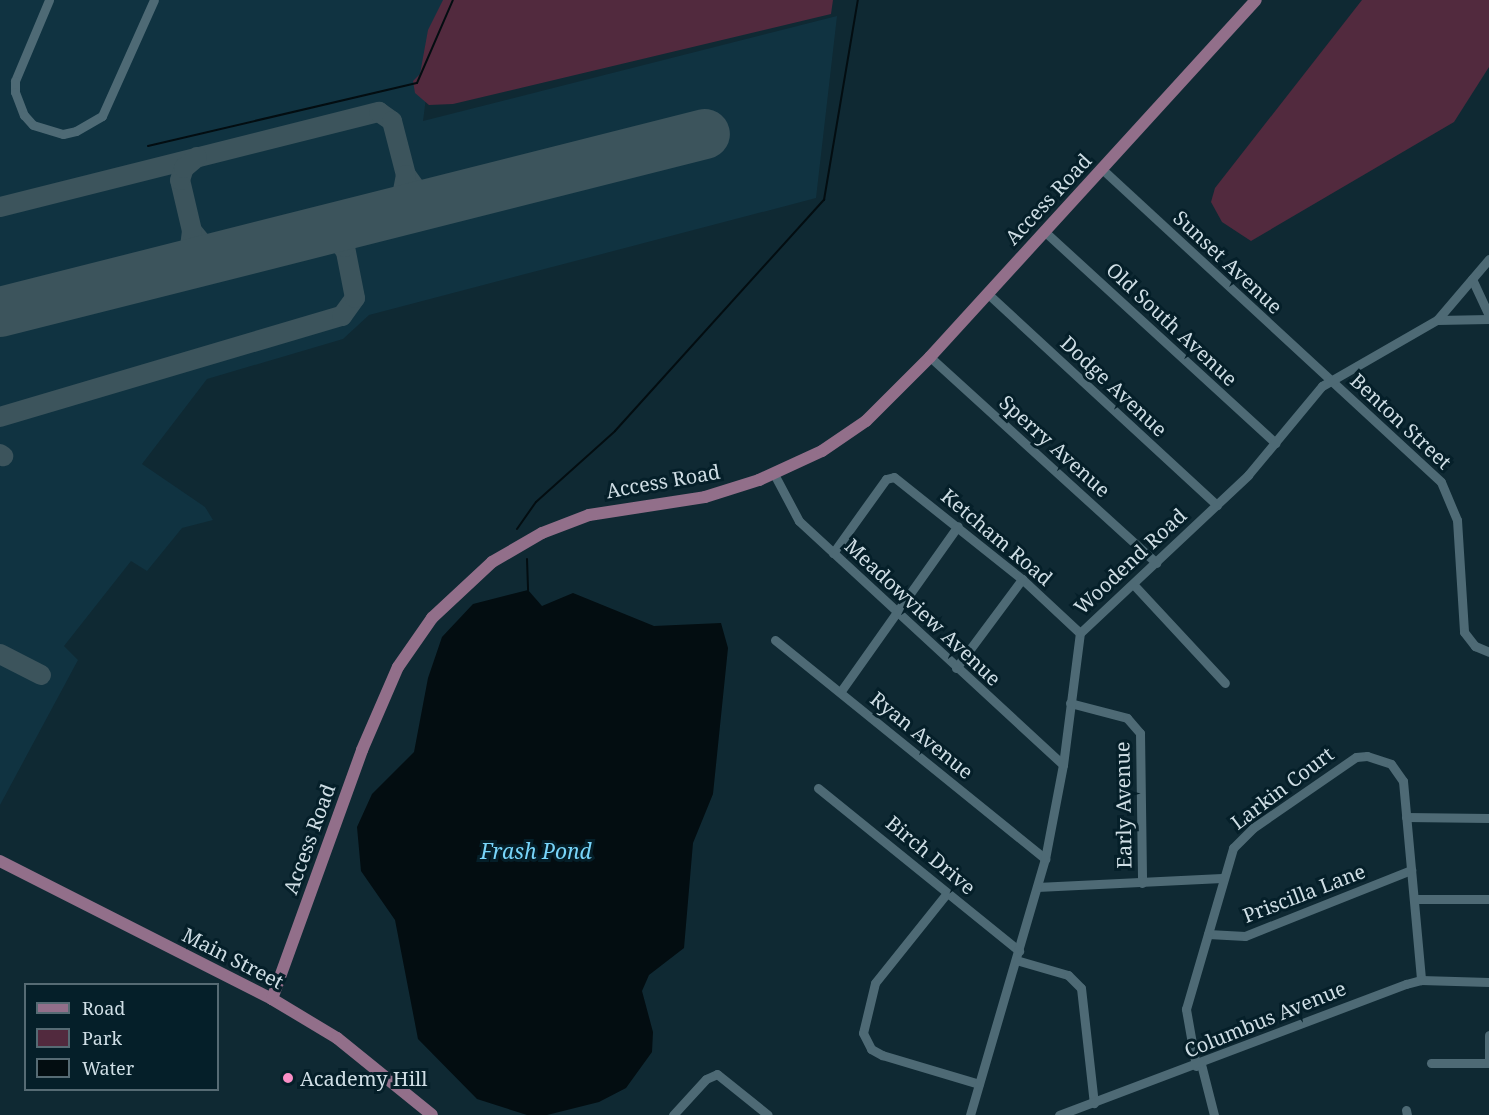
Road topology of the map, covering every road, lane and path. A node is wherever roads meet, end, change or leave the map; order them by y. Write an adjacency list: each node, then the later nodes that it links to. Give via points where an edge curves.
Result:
1 (49, 0): 2 (street, via 15,81 15,92 24,116 33,125 63,134 102,116)
2 (154, 0)
3 (1256, 0): 4 (main road, Access Road)
4 (1102, 169): 5 (main road, Access Road); 12 (street, Sunset Avenue)
5 (1044, 231): 8 (main road, Access Road); 13 (street, Old South Avenue)
6 (1489, 259): 7 (street, Woodend Road)
7 (1472, 279): 9 (street); 10 (street, Woodend Road)
8 (987, 293): 11 (main road, Access Road); 15 (street, Dodge Avenue)
9 (1489, 317): 10 (street)
10 (1437, 320): 12 (street, Woodend Road)
11 (930, 357): 14 (main road, Access Road, via 866,421 822,451); 18 (street, Sperry Avenue)
12 (1330, 380): 13 (street, Woodend Road); 24 (street, Benton Street, via 1431,471 1449,494 1457,520 1464,632 1475,646)
13 (1275, 443): 15 (street, Woodend Road)
14 (774, 474): 17 (street, Meadowview Avenue, via 799,521); 46 (main road, Access Road, via 705,497 614,510 561,525 492,562 432,618 398,667 362,750)
15 (1217, 505): 18 (street, Woodend Road)
16 (957, 526): 17 (street, Ketcham Road, via 897,478 886,479); 19 (street, Ketcham Road); 21 (street)
17 (833, 553): 21 (street, Meadowview Avenue)
18 (1155, 562): 20 (street, Woodend Road)
19 (1022, 579): 22 (street, Ketcham Road); 25 (street)
20 (1133, 584): 22 (street, Woodend Road); 26 (street)
21 (897, 611): 25 (street, Meadowview Avenue); 27 (street)
22 (1080, 633): 28 (street, Woodend Road)
23 (775, 640): 27 (street, Ryan Avenue)
24 (1489, 652)
25 (956, 668): 29 (street, Meadowview Avenue)
26 (1225, 683)
27 (841, 691): 33 (street, Ryan Avenue)
28 (1070, 703): 29 (street, Woodend Road); 37 (street, Early Avenue, via 1127,718 1140,733)
29 (1063, 765): 33 (street, Woodend Road)
30 (818, 788): 39 (street, Birch Drive)
31 (1406, 817): 32 (street); 35 (street, Larkin Court); 36 (street, Larkin Court, via 1404,786 1398,770 1373,757 1356,757 1244,835 1233,848)
32 (1489, 818)
33 (1045, 859): 38 (street, Woodend Road)
34 (0, 861): 46 (main road, Main Street)
35 (1412, 870): 40 (street, Larkin Court); 42 (street, Priscilla Lane, via 1245,936)
36 (1222, 878): 37 (street); 42 (street, Larkin Court)
37 (1142, 883): 38 (street)
38 (1037, 887): 43 (street, Woodend Road)
39 (947, 893): 43 (street, Birch Drive); 51 (street, via 875,983 863,1034 871,1049 882,1055)
40 (1415, 899): 41 (street); 44 (street, Larkin Court)
41 (1489, 899)
42 (1208, 934): 50 (street, Larkin Court, via 1186,1009)
43 (1017, 955): 51 (street, Woodend Road); 52 (street, via 1068,975 1081,988)
44 (1421, 980): 45 (street, Columbus Avenue); 50 (street, Columbus Avenue)
45 (1489, 982)
46 (272, 999): 53 (main road, Main Street, via 346,1044)
47 (1489, 1035): 49 (street)
48 (1431, 1063): 49 (street)
49 (1489, 1063)
50 (1198, 1065): 52 (street, Columbus Avenue); 58 (street, Larkin Court)
51 (979, 1084): 56 (street, Woodend Road)
52 (1094, 1103): 57 (street, Columbus Avenue)
53 (432, 1115)
54 (673, 1115): 55 (street, via 706,1079 717,1074)
55 (768, 1115)
56 (970, 1115)
57 (1059, 1115)
58 (1214, 1115)

